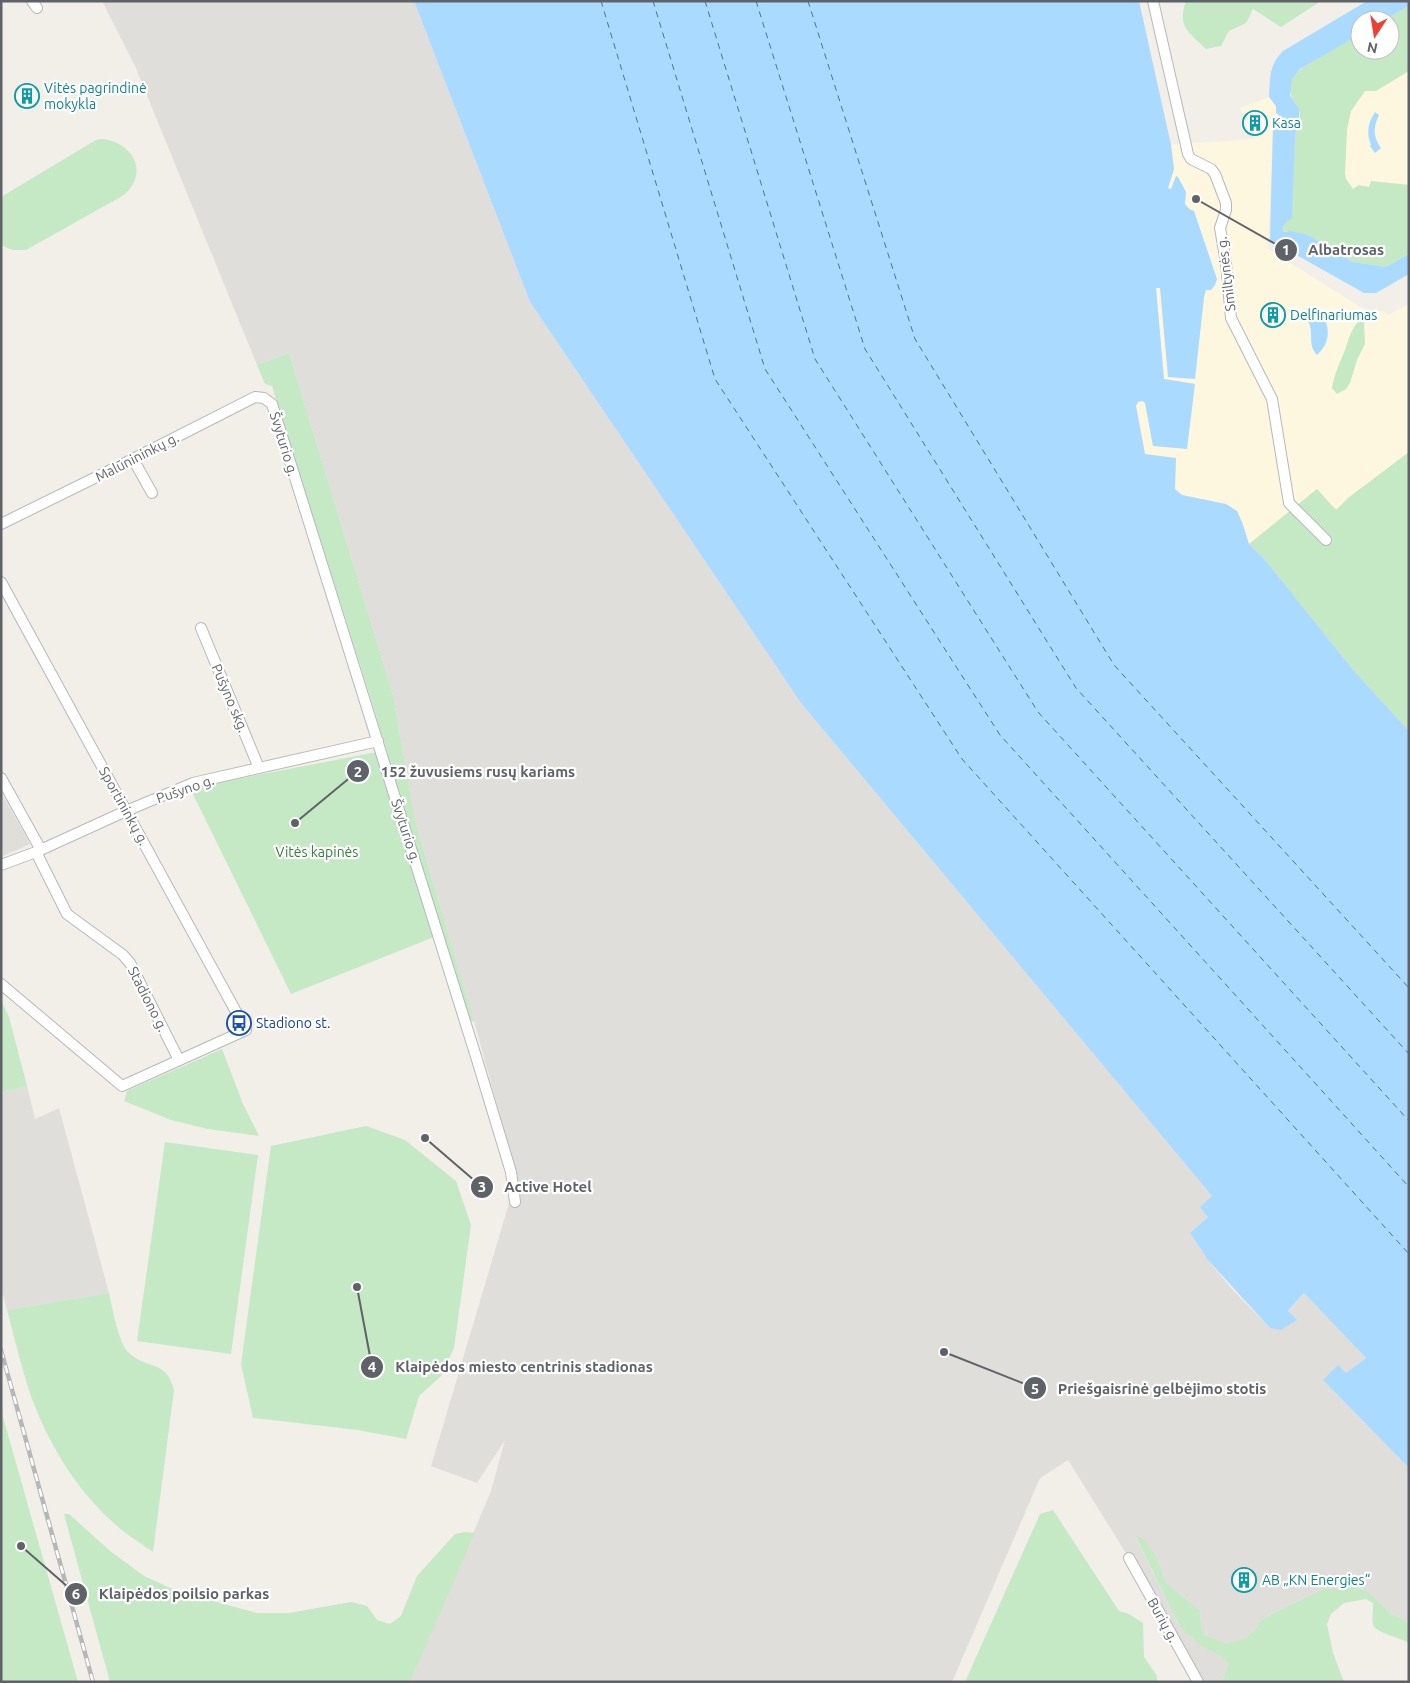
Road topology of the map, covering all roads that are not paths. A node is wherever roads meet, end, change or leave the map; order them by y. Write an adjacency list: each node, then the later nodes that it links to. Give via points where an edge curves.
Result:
1 (1153, 1): 6 (street, Smiltynės g., via 1188,154 1215,174 1226,203 1220,228 1231,318 1272,398 1289,503)
2 (272, 404): 3 (street, Malūnininkų g., via 264,398 255,397); 9 (street, Švyturio g.)
3 (133, 459): 4 (street); 5 (street, Malūnininkų g.)
4 (152, 493)
5 (1, 524)
6 (1326, 540)
7 (1, 582): 12 (street, Sportininkų g.)
8 (201, 628): 10 (street, Pušyno skg.)
9 (378, 741): 10 (street, Pušyno g.); 17 (street, Švyturio g., via 511,1172)
10 (259, 768): 12 (street, Pušyno g., via 193,783)
11 (1, 778): 13 (street, Stadiono g.)
12 (126, 810): 13 (street, Pušyno g.); 16 (street, Sportininkų g., via 246,1030)
13 (38, 851): 14 (street, Pušyno g.); 16 (street, Stadiono g., via 67,914 130,963)
14 (1, 865)
15 (1, 984): 16 (street, via 122,1086)
16 (179, 1060)
17 (515, 1202)
18 (1129, 1558): 19 (street, Burių g.)
19 (1198, 1682)

